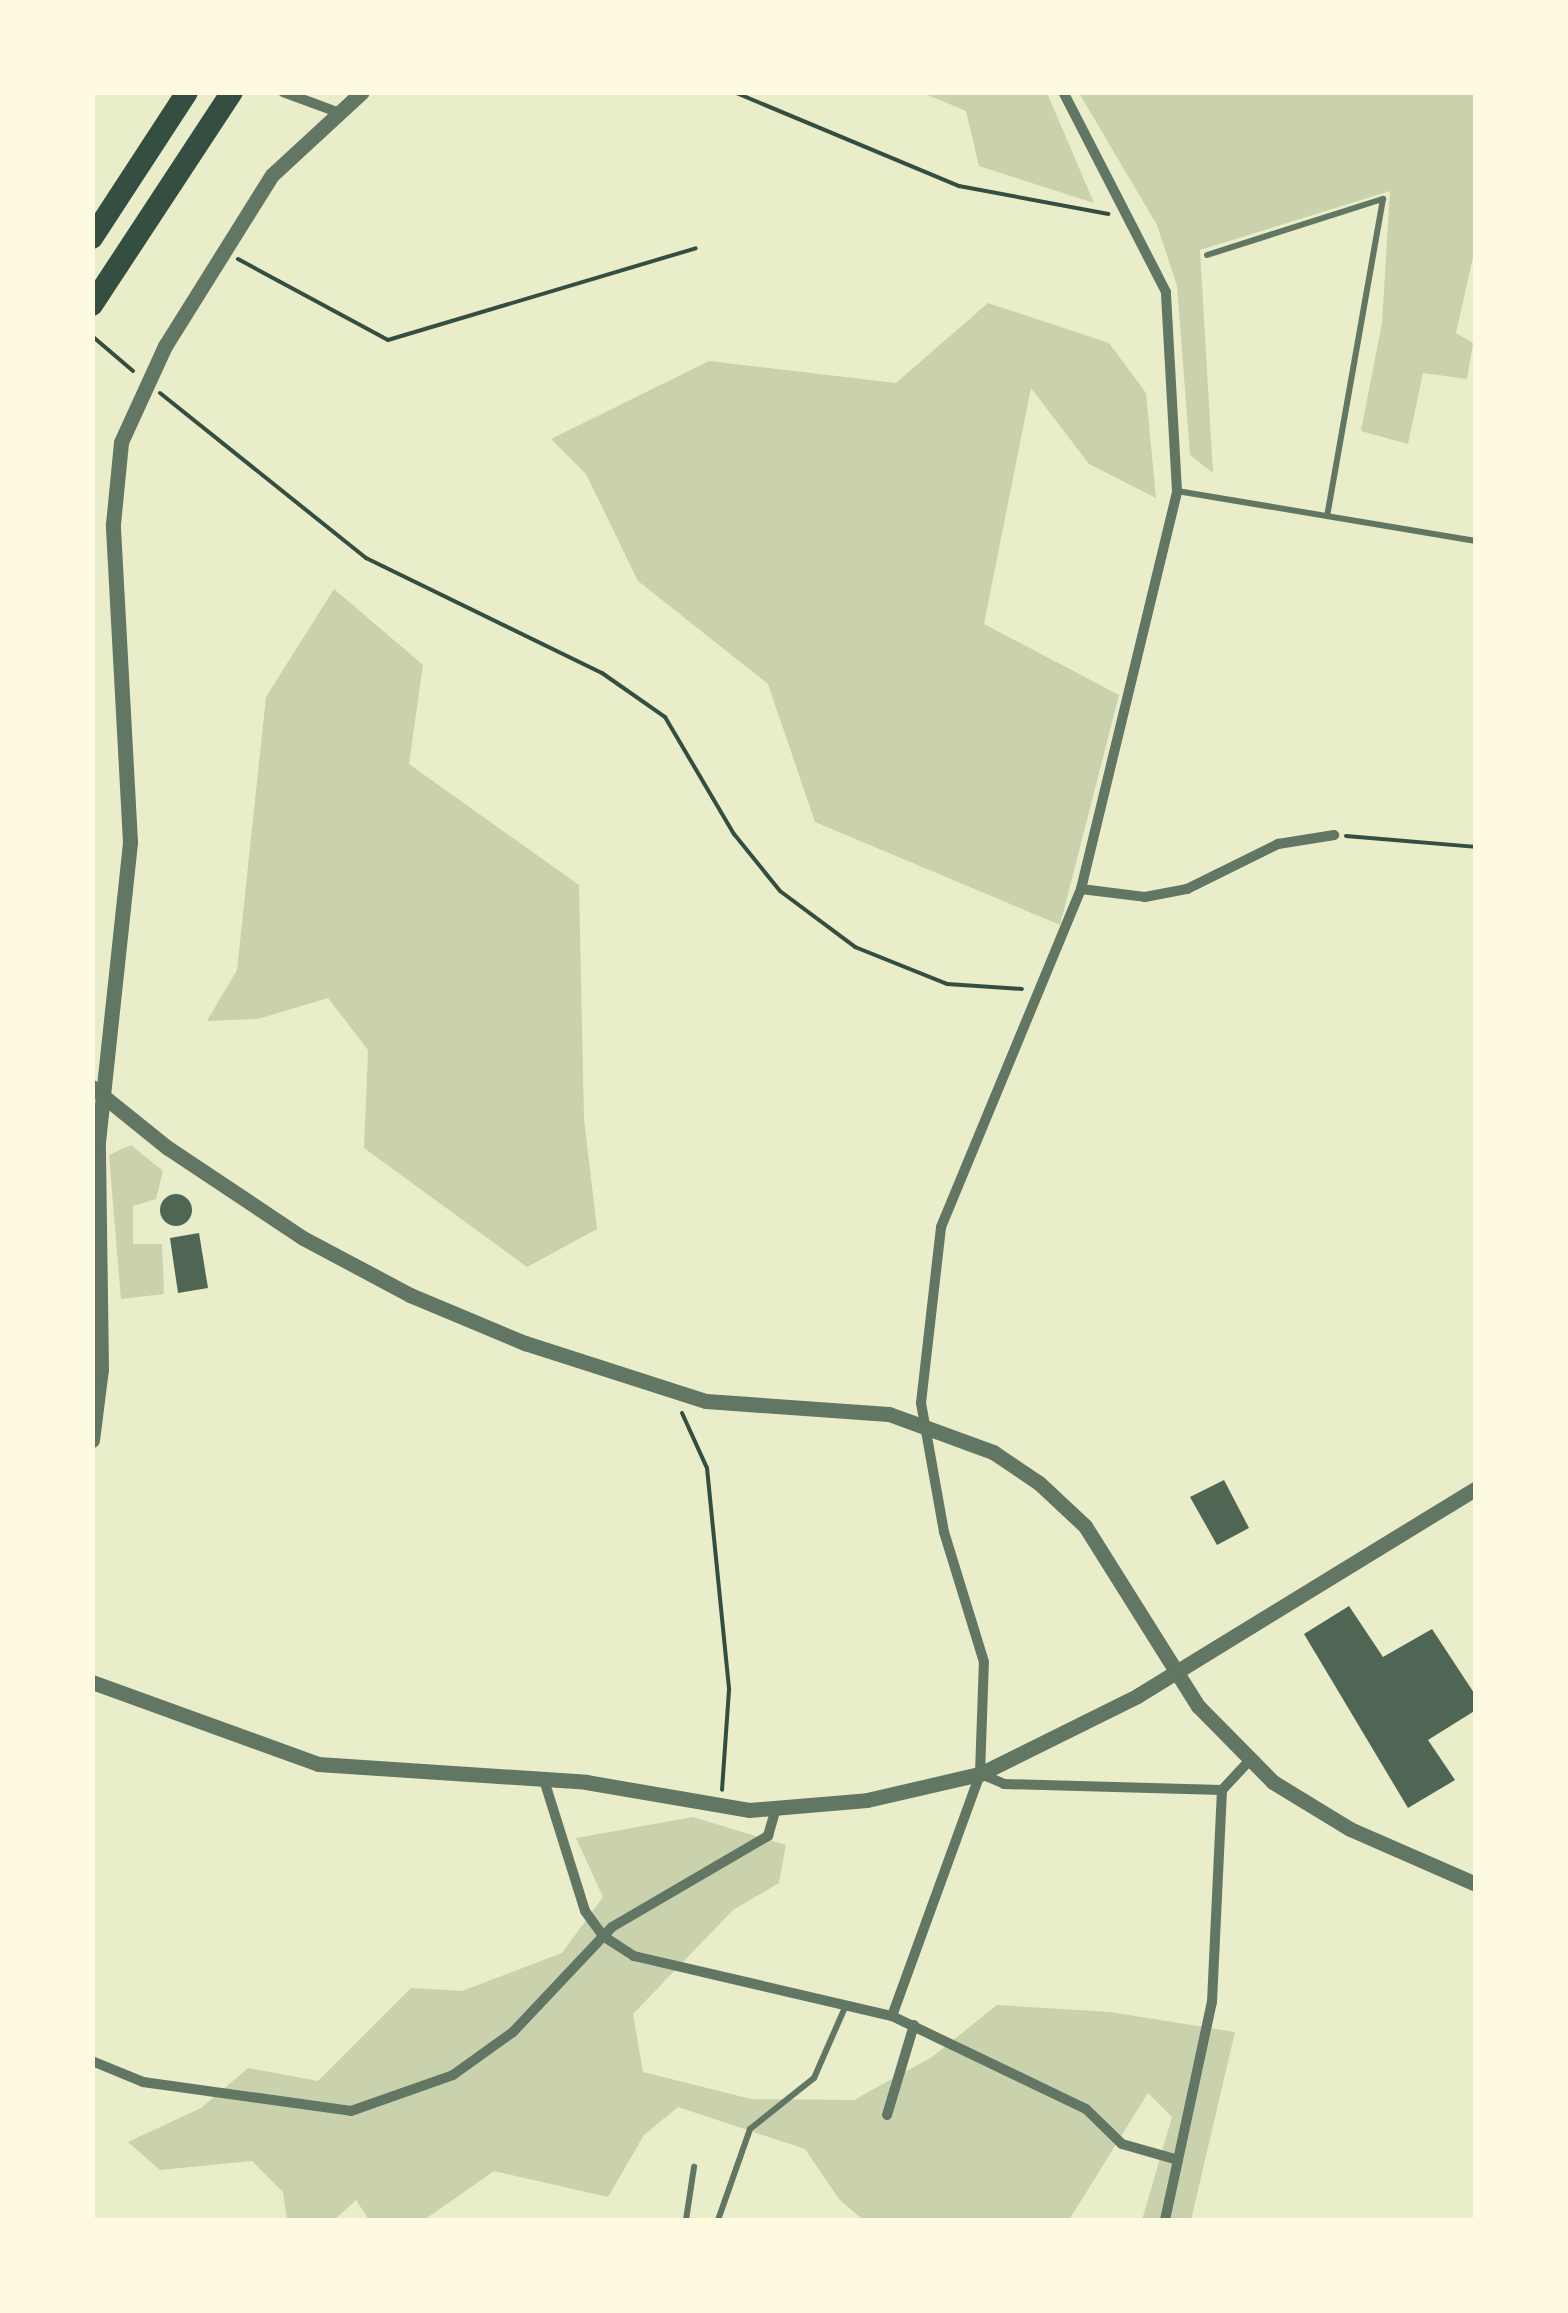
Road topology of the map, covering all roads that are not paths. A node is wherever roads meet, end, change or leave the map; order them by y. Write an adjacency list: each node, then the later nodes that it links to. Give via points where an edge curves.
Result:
1 (187, 92): 7 (highway)
2 (232, 92): 9 (highway)
3 (284, 92): 6 (street)
4 (362, 92): 6 (street)
5 (1063, 92): 10 (street, via 1166,292)
6 (337, 112): 15 (street, via 272,175 145,382 121,442 112,496 130,842)
7 (92, 238)
8 (1206, 255): 11 (lane, via 1383,199)
9 (92, 305)
10 (1177, 492): 11 (lane); 14 (street)
11 (1327, 516): 12 (lane)
12 (1476, 541)
13 (1334, 835): 14 (street, via 1278,844 1187,889 1145,897)
14 (1081, 889): 16 (street, via 942,1227 921,1403)
15 (98, 1092): 16 (street, via 238,1198 370,1275 590,1369 739,1406 866,1411); 17 (street, via 101,1369)
16 (928, 1423): 19 (street, via 994,1452 1062,1502 1127,1584); 22 (street, via 944,1532 984,1662)
17 (92, 1440)
18 (1476, 1488): 19 (street)
19 (1176, 1675): 21 (street); 22 (street)
20 (92, 1682): 23 (street, via 318,1764)
21 (1250, 1760): 24 (street); 26 (street, via 1321,1814)
22 (980, 1774): 24 (street, via 1004,1784); 25 (street, via 866,1800); 29 (street)
23 (544, 1780): 25 (street); 27 (street, via 585,1911)
24 (1222, 1790): 33 (street, via 1212,2002)
25 (776, 1808): 27 (street, via 768,1836)
26 (1476, 1884)
27 (604, 1936): 28 (street, via 634,1956); 31 (street, via 513,2032 453,2075 351,2112 144,2082)
28 (846, 2004): 29 (street); 36 (lane, via 814,2078 750,2128)
29 (892, 2016): 30 (street)
30 (914, 2025): 32 (street); 33 (street, via 1086,2109 1122,2144)
31 (92, 2062)
32 (887, 2115)
33 (1178, 2160): 37 (street)
34 (694, 2167): 35 (lane)
35 (686, 2220)
36 (718, 2220)
37 (1165, 2220)

